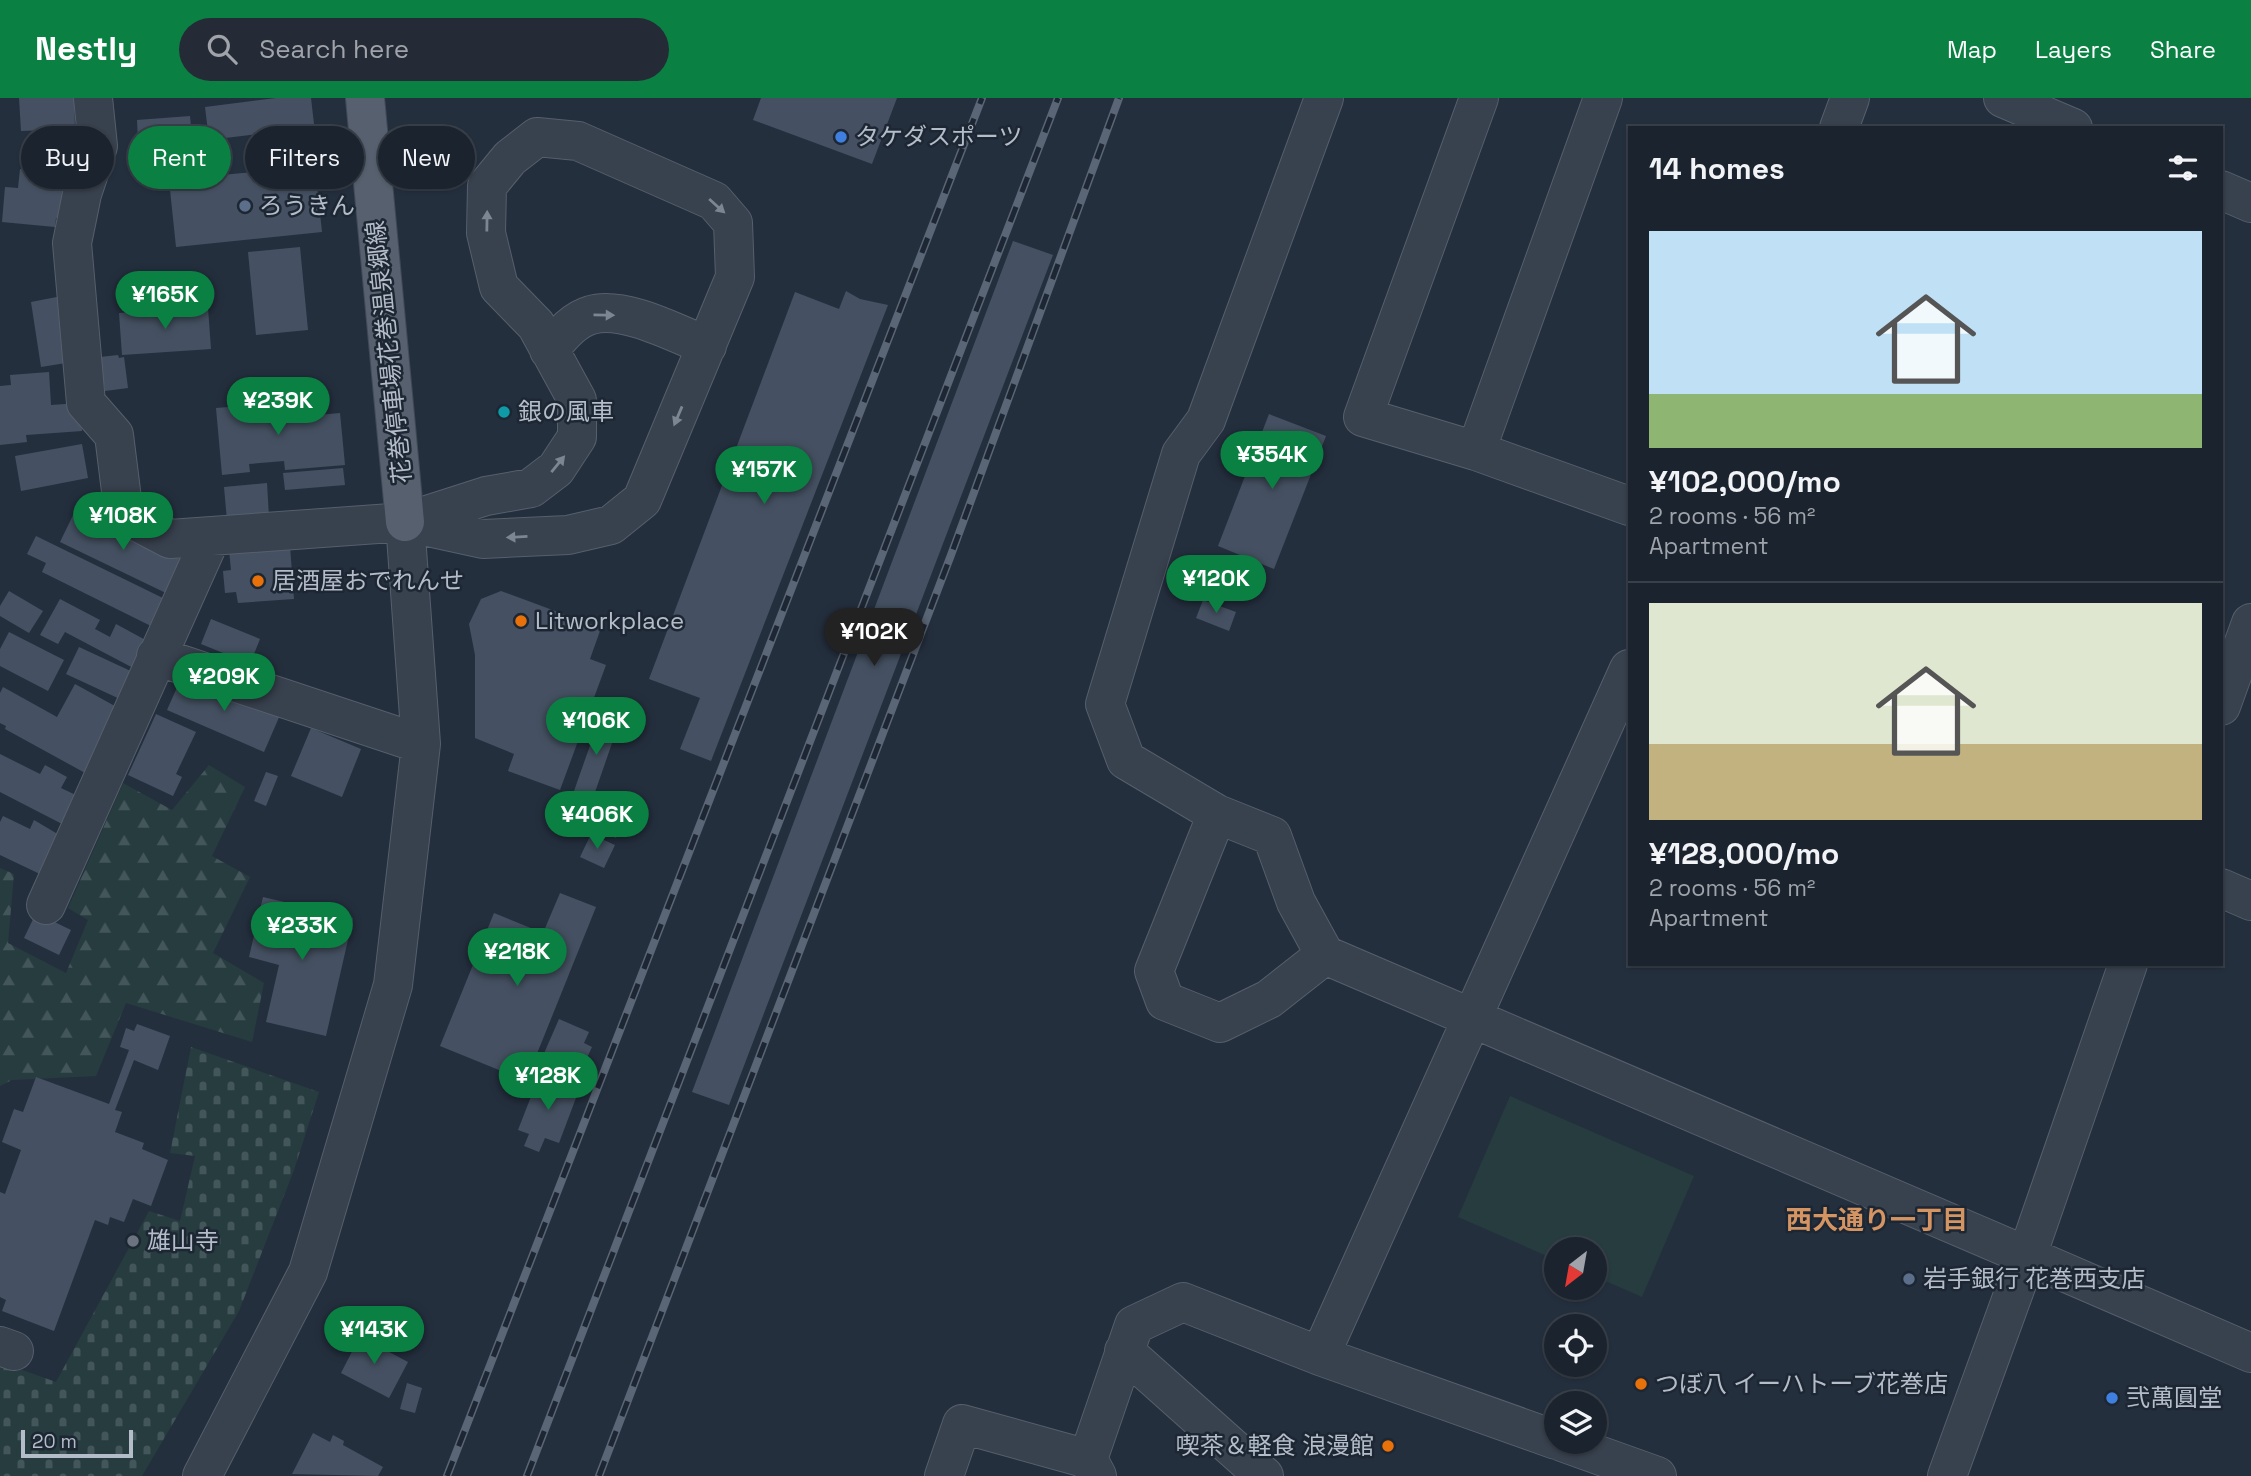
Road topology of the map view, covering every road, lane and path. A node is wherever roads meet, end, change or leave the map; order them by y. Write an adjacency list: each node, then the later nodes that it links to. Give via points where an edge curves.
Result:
1 (93, 98): 17 (street, via 98,146 72,243 86,403 114,435 124,514 170,540)
2 (365, 98): 16 (main road, 花巻停車場花巻温泉郷線)
3 (1324, 98): 23 (street, via 1206,420 1181,454 1105,704 1126,760)
4 (1479, 98): 14 (street, via 1363,417)
5 (1603, 98): 14 (street)
6 (1850, 98): 8 (street)
7 (2003, 98): 9 (street)
8 (1840, 126)
9 (2068, 126)
10 (2223, 191): 11 (street)
11 (2251, 203)
12 (707, 346): 13 (street, one-way to 12, via 563,332 591,315 628,315); 13 (street, one-way to 12, via 536,326 499,288 486,233 487,186 510,158 537,137 578,141 714,201 733,223 735,277); 16 (street, one-way to 16, via 642,500 611,525 568,535 483,539)
13 (549, 350): 16 (street, one-way to 13, via 486,496 531,488 556,469 577,437 577,400)
14 (1476, 451): 15 (street)
15 (1628, 506)
16 (405, 522): 17 (street); 22 (street)
17 (211, 537): 19 (street)
18 (2251, 623): 21 (street)
19 (156, 656): 22 (street); 26 (street)
20 (1628, 671): 29 (street)
21 (2223, 700)
22 (421, 744): 37 (street, via 393,985 309,1272)
23 (1217, 814): 27 (street, via 1272,836 1296,902); 27 (street, via 1154,971 1165,1001 1220,1023 1269,999)
24 (2223, 889): 25 (street)
25 (2251, 901)
26 (46, 905)
27 (1325, 955): 29 (street)
28 (2127, 966): 30 (street)
29 (1474, 1019): 30 (street); 33 (street)
30 (2026, 1256): 32 (street); 41 (street)
31 (1124, 1351): 33 (street, via 1133,1325 1183,1302); 36 (street); 39 (street)
32 (2251, 1353)
33 (1320, 1356): 34 (street)
34 (1544, 1436)
35 (1596, 1454): 40 (street)
36 (1093, 1467): 38 (street, via 962,1424)
37 (202, 1476)
38 (944, 1476)
39 (1264, 1476)
40 (1657, 1476)
41 (1947, 1476)

